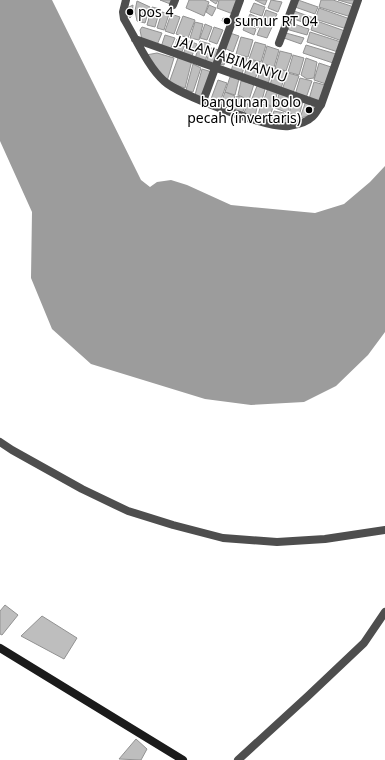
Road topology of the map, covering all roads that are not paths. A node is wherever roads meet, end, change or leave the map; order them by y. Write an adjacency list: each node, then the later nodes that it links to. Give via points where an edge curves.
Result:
1 (126, 0): 5 (street, via 124,19)
2 (240, 0): 7 (street)
3 (295, 0): 6 (street)
4 (358, 0): 9 (street)
5 (135, 39): 7 (street, JALAN ABIMANYU); 8 (street, via 163,81 176,90)
6 (279, 42)
7 (216, 66): 8 (street); 9 (street, JALAN ABIMANYU)
8 (203, 101): 9 (street, via 276,126 301,123 312,117)
9 (321, 105)
10 (0, 442): 11 (street, via 82,489 128,511 223,538 277,542 325,539)
11 (385, 530)
12 (385, 612): 15 (street, via 364,643)
13 (0, 648): 14 (street)
14 (183, 760)
15 (238, 760)

